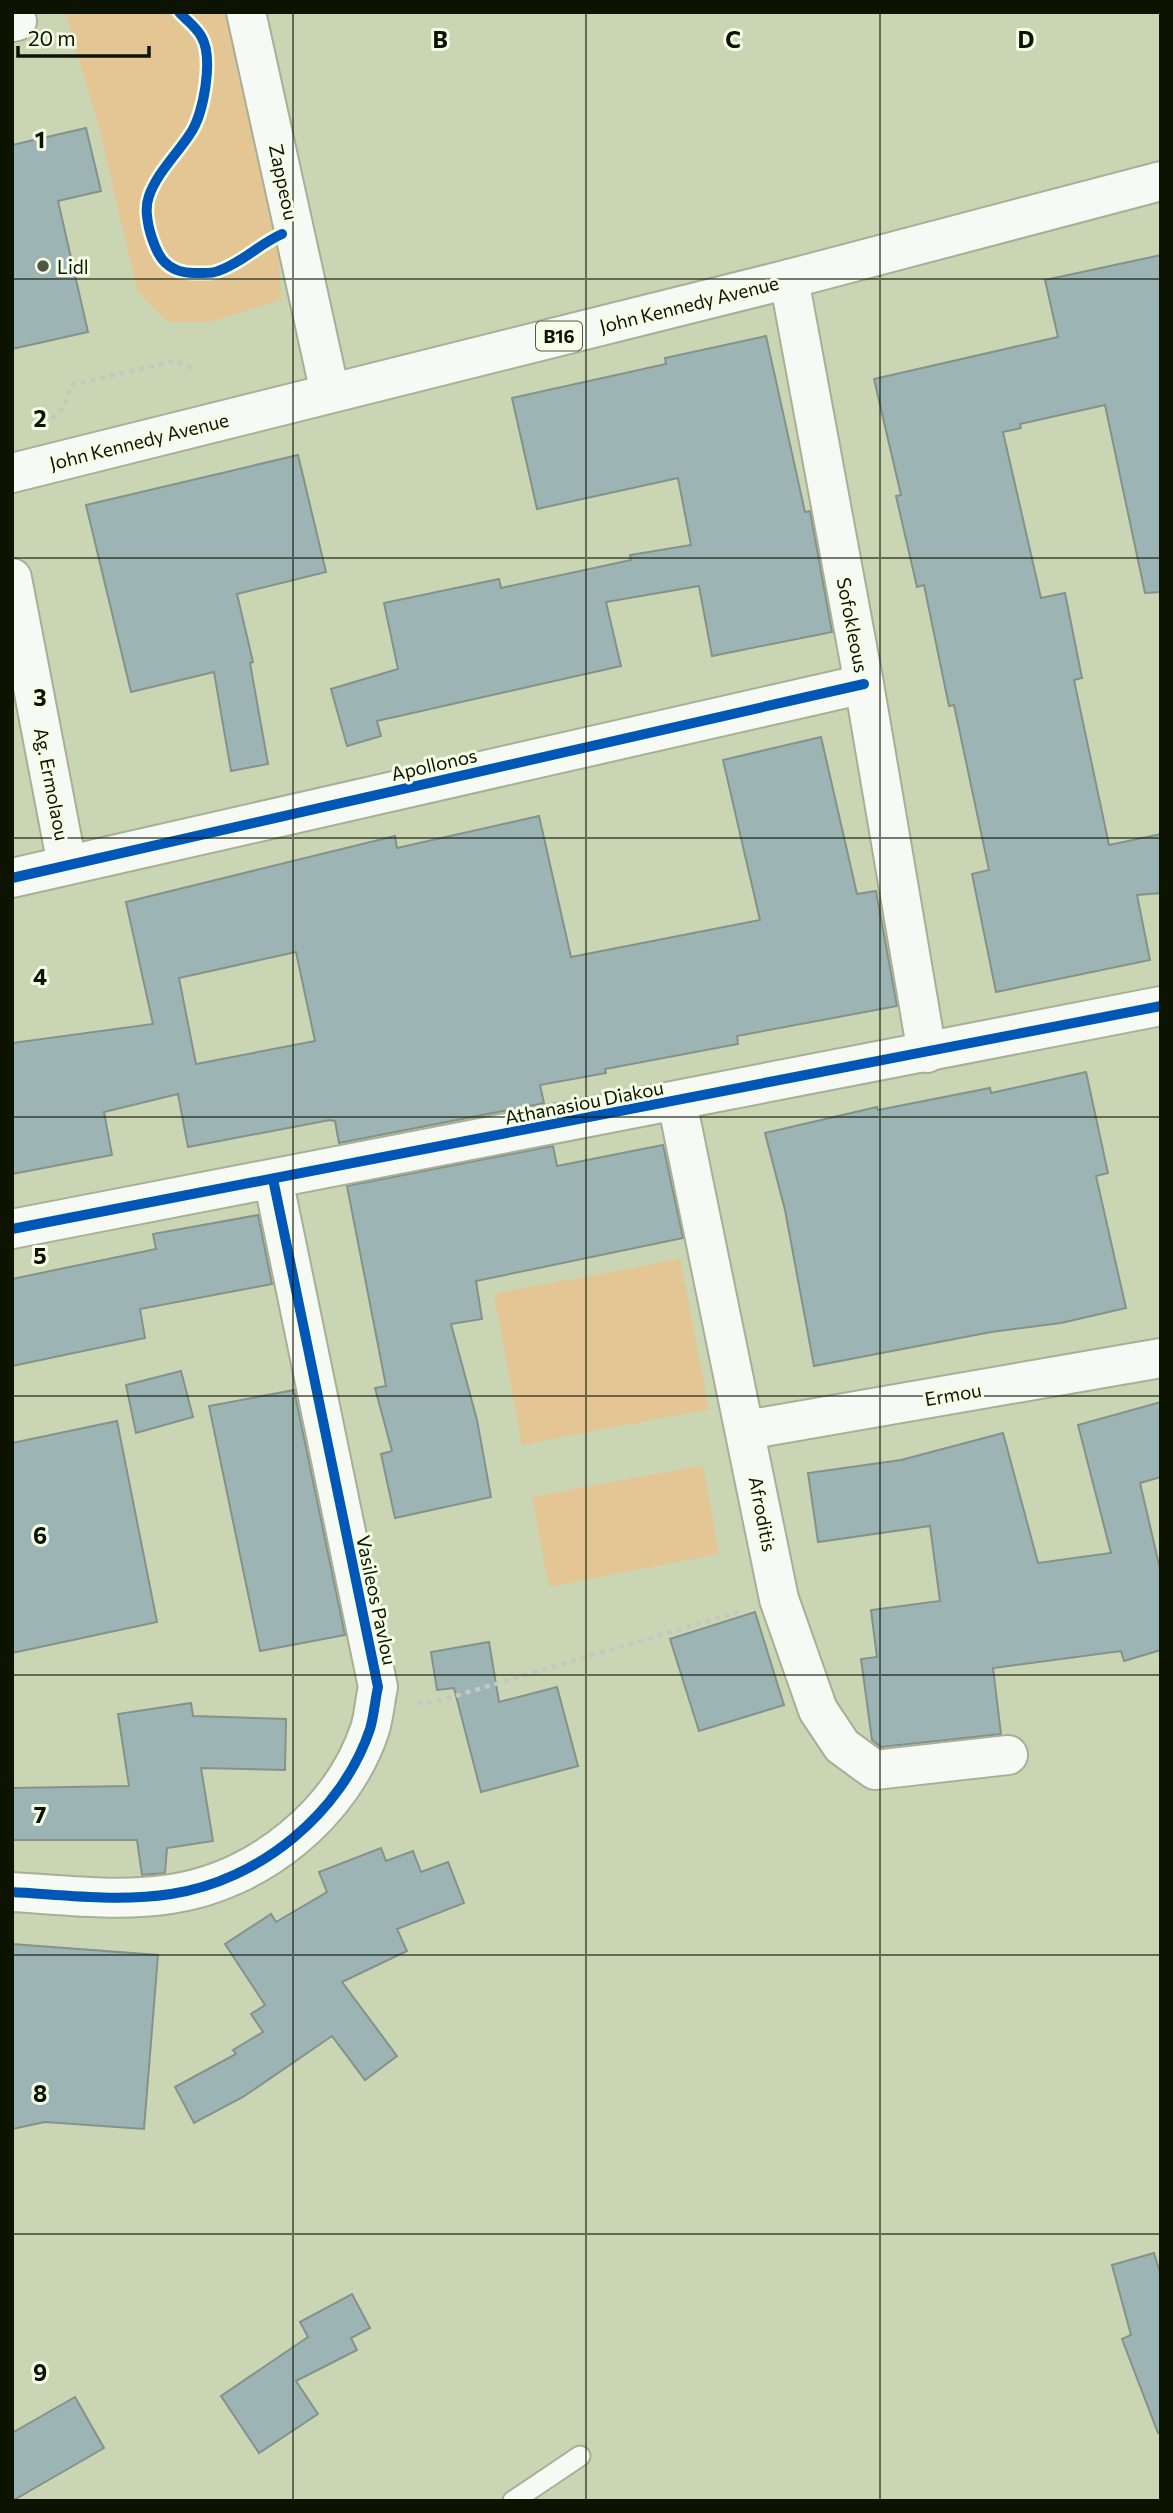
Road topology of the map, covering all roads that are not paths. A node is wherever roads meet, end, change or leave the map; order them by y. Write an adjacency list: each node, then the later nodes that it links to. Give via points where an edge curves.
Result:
1 (246, 12): 4 (street, Zappeou)
2 (1161, 181): 3 (street, John Kennedy Avenue / B16)
3 (789, 279): 4 (street, John Kennedy Avenue / B16); 7 (street, Sofokleous)
4 (330, 394): 5 (street, John Kennedy Avenue / B16)
5 (12, 473)
6 (12, 578): 8 (street, Ag. Ermolaou)
7 (864, 684): 8 (street, Apollonos); 11 (street, Sofokleous)
8 (67, 865): 9 (street, Apollonos)
9 (12, 878)
10 (1161, 1006): 11 (street, Athanasiou Diakou)
11 (927, 1054): 12 (street, Athanasiou Diakou)
12 (677, 1102): 13 (street, Athanasiou Diakou); 16 (street, Afroditis)
13 (273, 1180): 14 (street, Athanasiou Diakou); 18 (street, Vasileos Pavlou, via 378,1687 371,1727 331,1803 294,1838 243,1871 211,1885 171,1894 104,1898)
14 (12, 1228)
15 (1161, 1358): 16 (street, Ermou)
16 (746, 1430): 17 (street, Afroditis, via 779,1599 818,1710 842,1746 875,1770)
17 (1008, 1755)
18 (12, 1892)
19 (580, 2456): 20 (lane)
20 (513, 2501)

